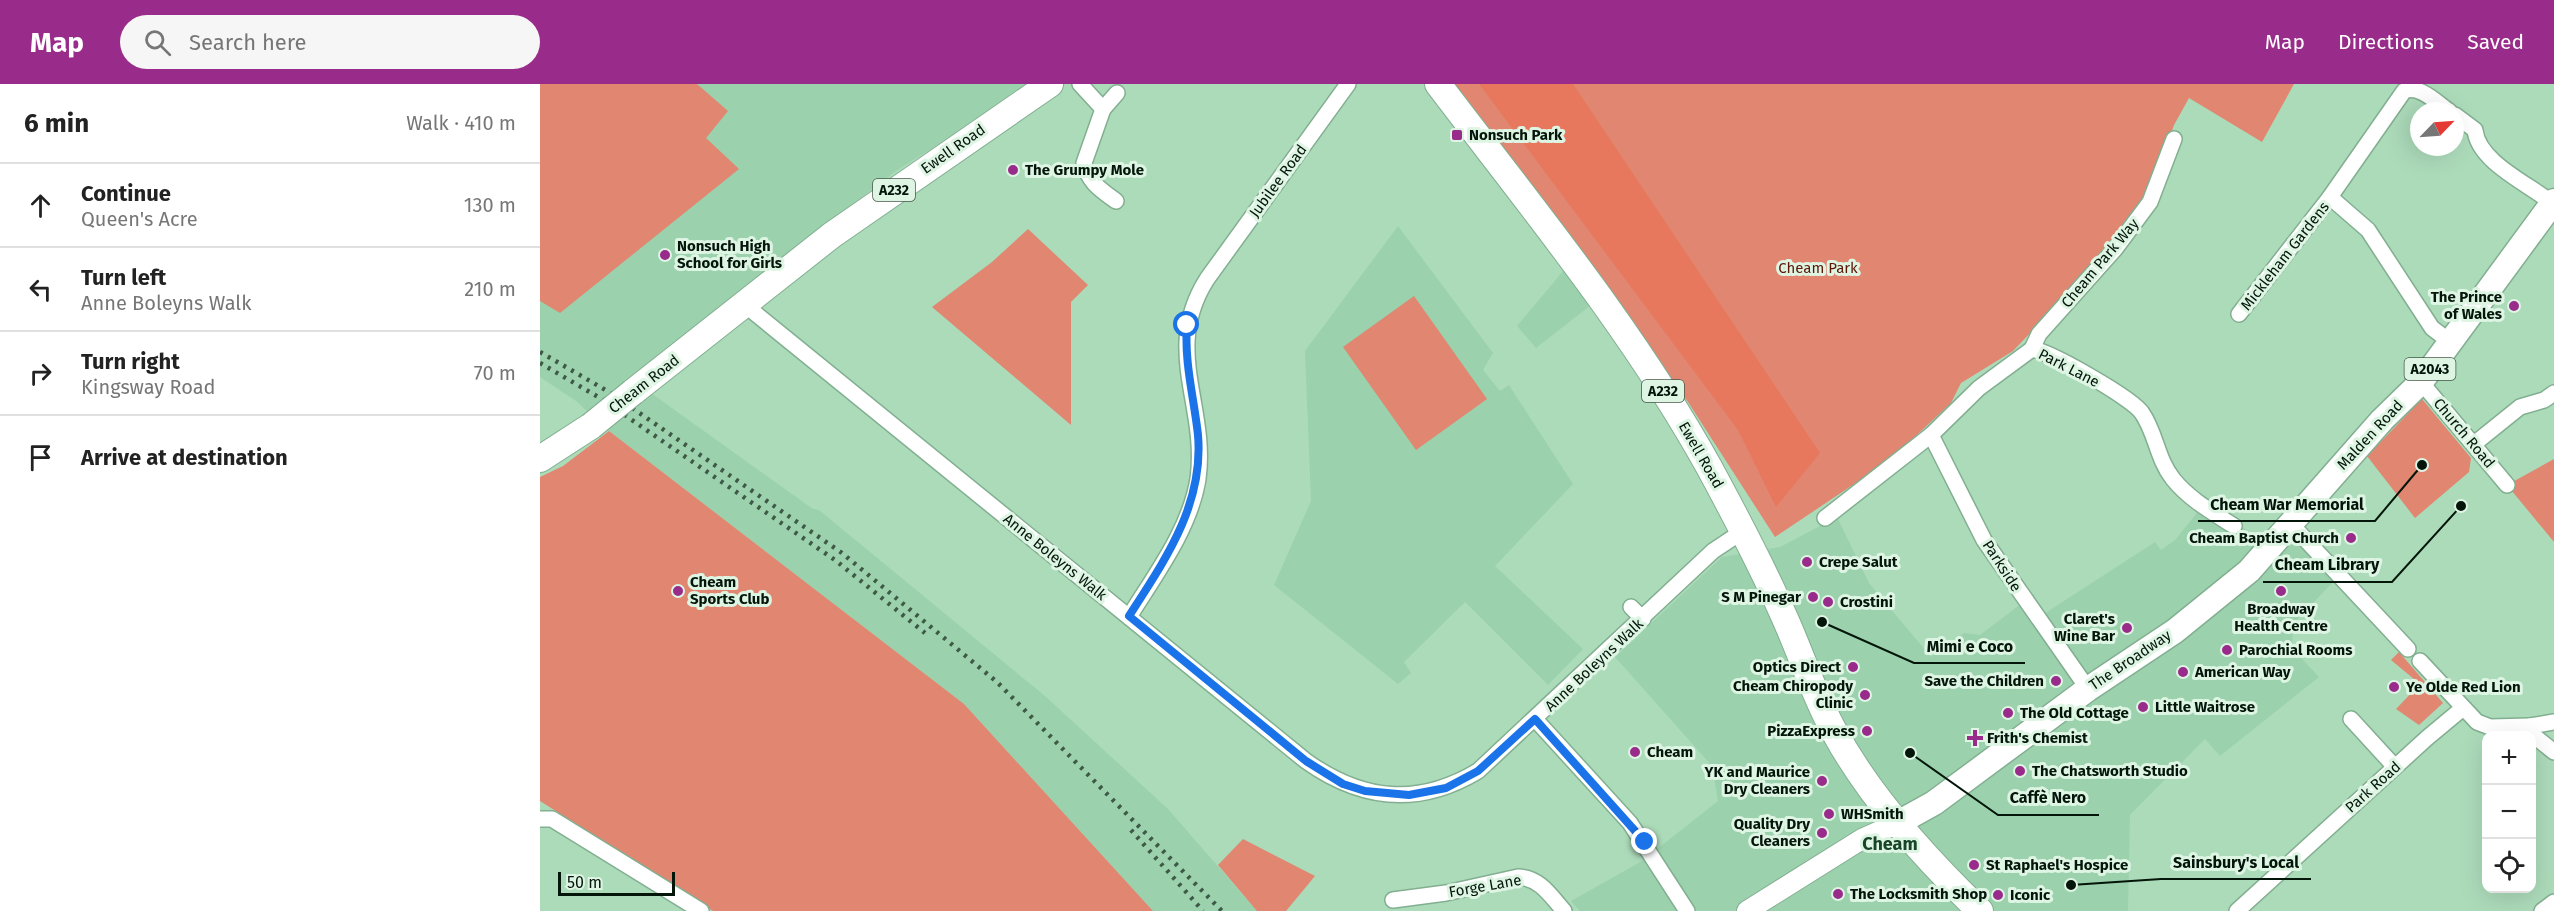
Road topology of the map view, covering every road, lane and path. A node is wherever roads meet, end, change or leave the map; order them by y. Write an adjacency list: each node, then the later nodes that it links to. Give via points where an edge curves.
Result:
1 (1050, 84): 13 (highway, Ewell Road / A232, via 832,234)
2 (1080, 84): 7 (street)
3 (1348, 84): 28 (street, Jubilee Road, via 1207,279 1191,307 1186,342 1198,434 1195,492 1175,541)
4 (1437, 84): 26 (highway, Ewell Road / A232, via 1637,352)
5 (1117, 93): 7 (street)
6 (2436, 102): 10 (street, Mickleham Gardens, via 2408,89)
7 (1103, 108): 11 (street, via 1084,163 1089,181)
8 (2464, 122): 12 (street, via 2475,130 2486,156)
9 (2174, 139): 16 (street, Cheam Park Way, via 2150,202 2115,249 2039,334)
10 (2330, 197): 14 (street, Mickleham Gardens); 15 (street, Mickleham Gardens, via 2368,230 2432,328)
11 (1116, 201)
12 (2553, 202): 15 (main road, Malden Road / A2043)
13 (745, 305): 21 (highway, Cheam Road / A232, bridge, via 591,426); 28 (street, Anne Boleyns Walk)
14 (2239, 314)
15 (2449, 341): 17 (main road, Malden Road / A2043)
16 (2032, 349): 19 (street, Park Lane, via 1979,388); 25 (street, Park Lane, via 2130,401 2147,422 2165,468 2174,480 2185,493)
17 (2421, 382): 20 (street, Church Road); 24 (main road, Malden Road / A2043)
18 (2554, 393): 20 (street, via 2515,410)
19 (1931, 435): 23 (street, Park Lane); 32 (street, Parkside, via 1984,540)
20 (2474, 444): 22 (street, Church Road)
21 (540, 459)
22 (2507, 485)
23 (1825, 518)
24 (2290, 523): 30 (street); 32 (main road, The Broadway / A2043, via 2249,571 2221,595)
25 (2234, 526)
26 (1743, 531): 29 (street, Anne Boleyns Walk, via 1713,551); 41 (highway, Ewell Road / A232, via 1834,732 1857,770)
27 (1631, 607): 29 (street)
28 (1129, 616): 34 (street, Anne Boleyns Walk, via 1306,761 1343,784 1365,791 1409,795 1446,788 1478,771)
29 (1642, 619): 34 (street, Anne Boleyns Walk)
30 (2408, 649)
31 (2420, 661): 33 (street)
32 (2088, 689): 41 (main road, The Broadway / A2043, via 1934,803)
33 (2463, 708): 37 (street, via 2483,726); 39 (street, Park Road)
34 (1535, 719): 46 (street, via 1630,823)
35 (2351, 719): 39 (street)
36 (2554, 722): 37 (street)
37 (2530, 726): 38 (street, via 2533,735)
38 (2554, 752)
39 (2395, 766): 49 (street, Park Road)
40 (540, 819): 44 (street, via 552,819 591,852)
41 (1898, 823): 47 (street, via 1862,839); 48 (highway, A232)
42 (1392, 900): 45 (street, Forge Lane, via 1518,877 1539,882)
43 (2554, 902): 50 (street)
44 (701, 911)
45 (1564, 911)
46 (1687, 911)
47 (1747, 911)
48 (1980, 911)
49 (2237, 911)
50 (2542, 911)

